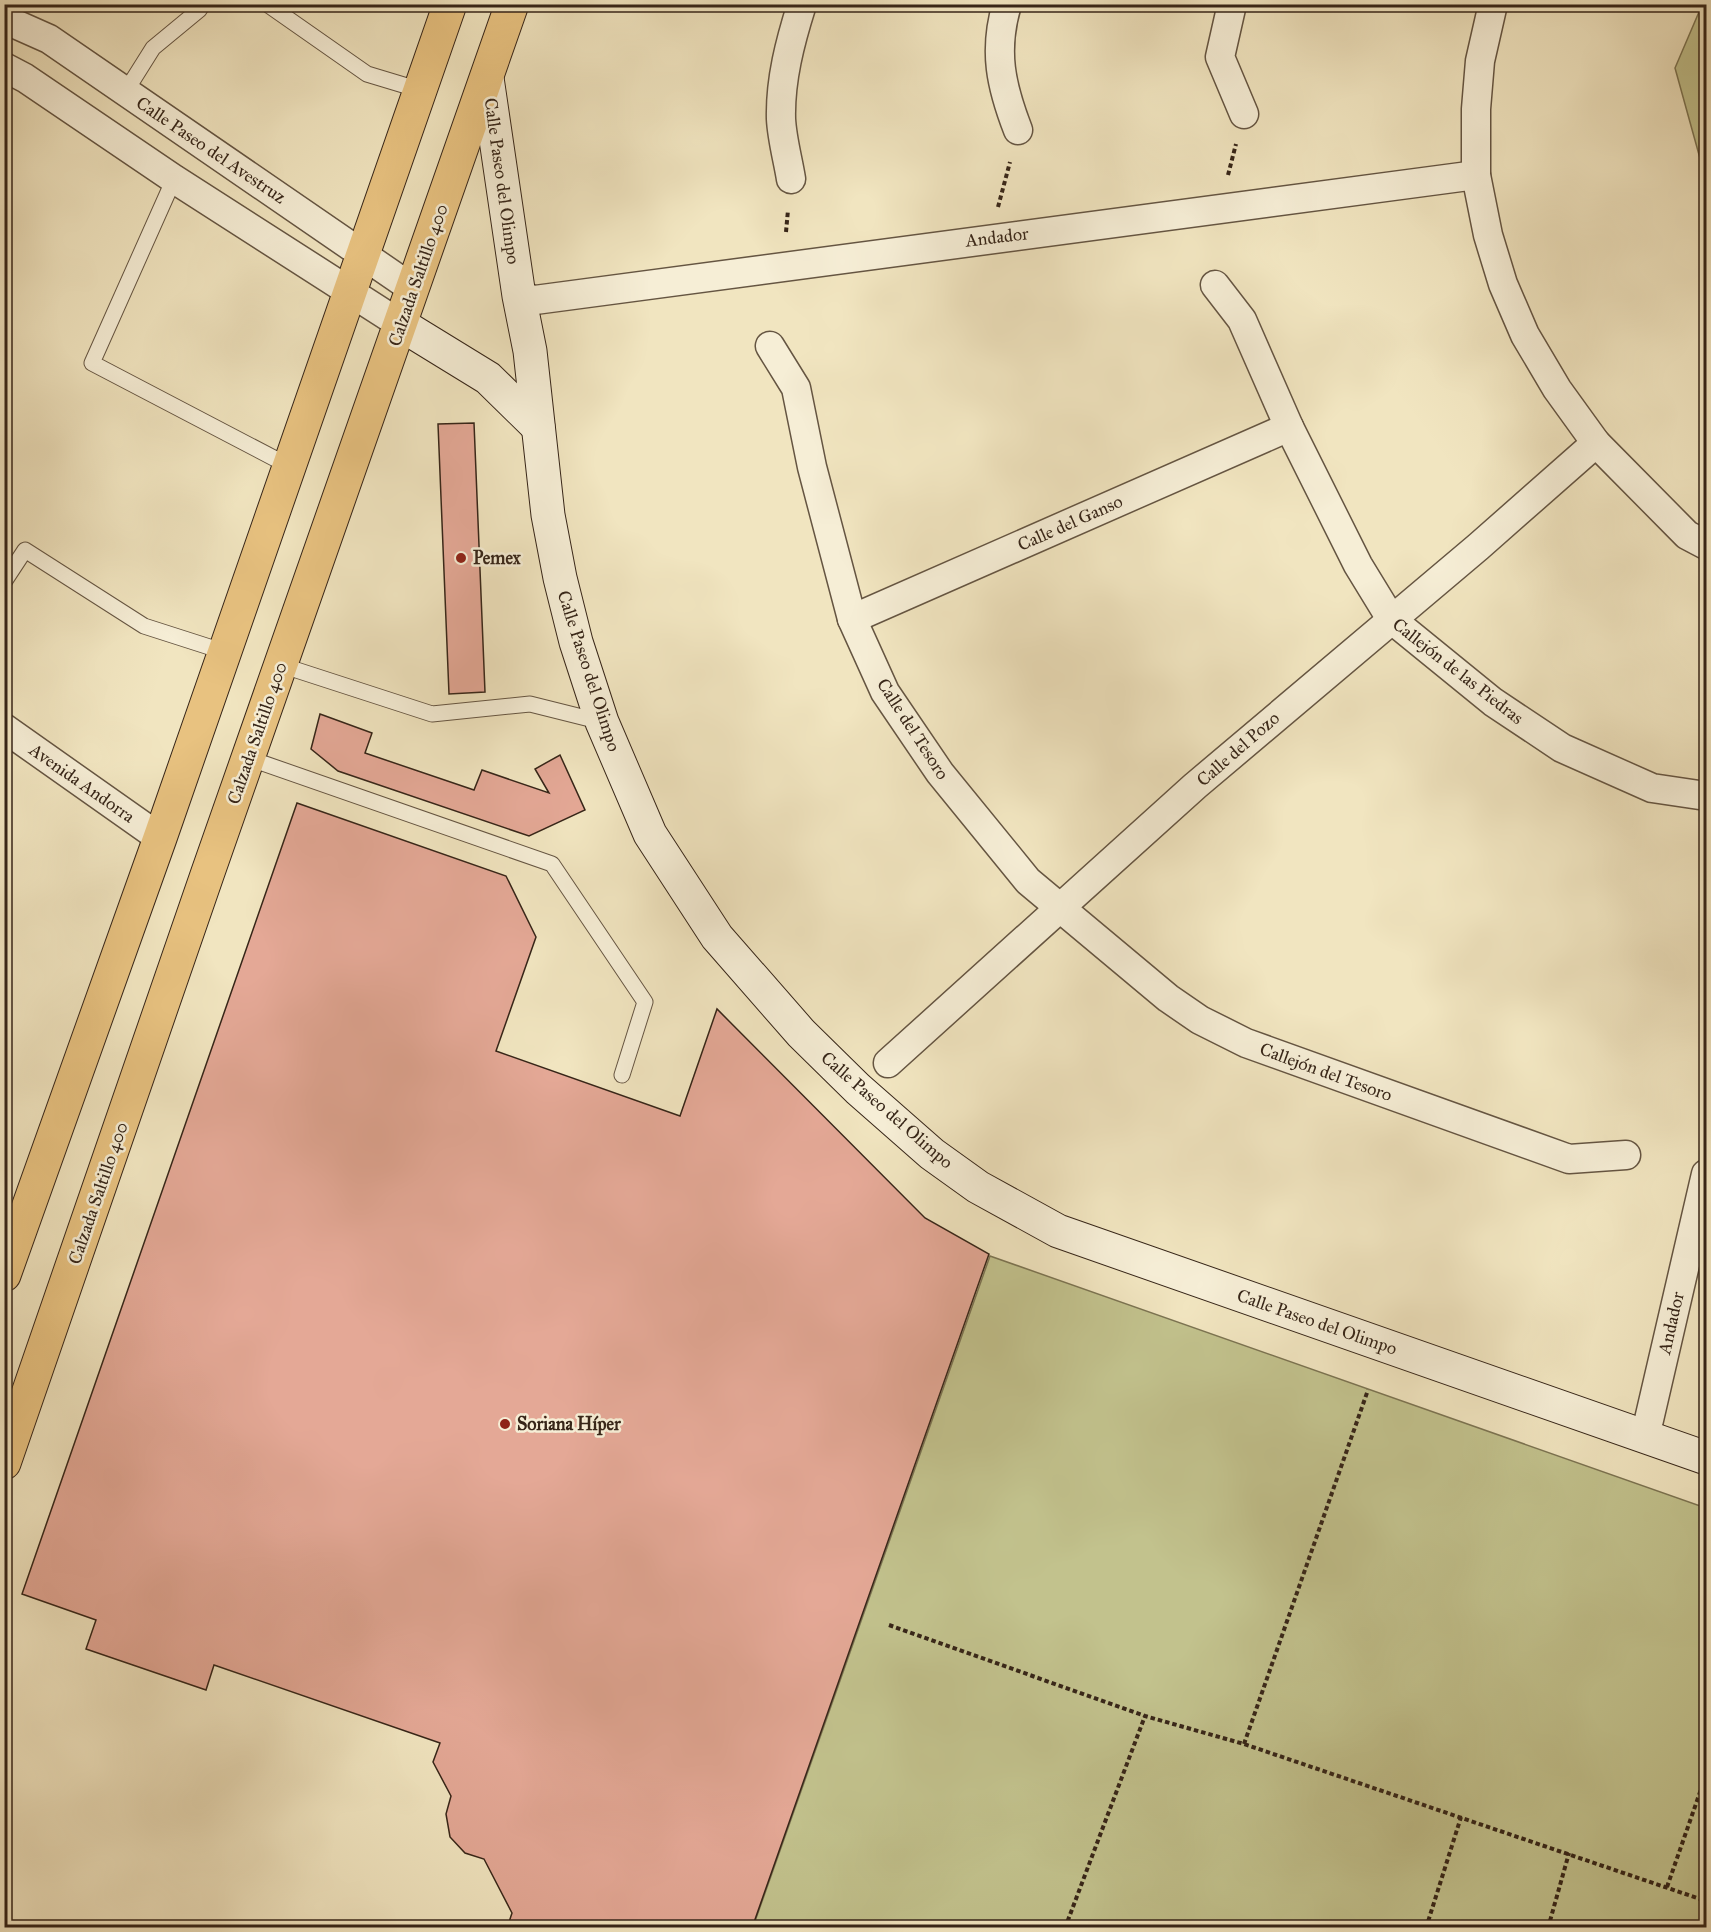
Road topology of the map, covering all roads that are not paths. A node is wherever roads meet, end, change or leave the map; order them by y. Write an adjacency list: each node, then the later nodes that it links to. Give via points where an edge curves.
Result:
1 (203, 4): 13 (lane, via 153,48)
2 (267, 4): 12 (lane, via 367,74)
3 (450, 4): 12 (main road)
4 (512, 4): 11 (main road, Calzada Saltillo 400)
5 (801, 4): 18 (street, via 783,78 782,120)
6 (1007, 4): 15 (street, via 999,51 1005,96)
7 (1232, 4): 14 (street, via 1220,57)
8 (1493, 4): 16 (street, via 1480,61)
9 (4, 19): 13 (street, Calle Paseo del Avestruz, via 49,39)
10 (4, 67): 17 (street)
11 (487, 78): 21 (main road, Calzada Saltillo 400); 23 (main road, Calle Paseo del Olimpo)
12 (420, 90): 19 (main road)
13 (126, 92): 19 (street, Calle Paseo del Avestruz)
14 (1244, 114)
15 (1018, 130)
16 (1476, 175): 23 (street, Andador, via 535,300); 28 (street, via 1503,284 1525,335)
17 (174, 179): 22 (street); 29 (lane, via 92,363)
18 (791, 179)
19 (364, 254): 21 (street, Calle Paseo del Avestruz); 22 (main road)
20 (1215, 285): 27 (street, Callejón de las Piedras, via 1242,321)
21 (413, 289): 24 (main road, Calzada Saltillo 400)
22 (351, 292): 24 (street); 29 (main road)
23 (519, 296): 26 (main road, Calle Paseo del Olimpo)
24 (400, 324): 26 (main road, via 488,378); 35 (main road, Calzada Saltillo 400)
25 (770, 346): 32 (street, Calle del Tesoro, via 796,388)
26 (538, 427): 36 (main road, Calle Paseo del Olimpo, via 560,579)
27 (1288, 428): 32 (street, Calle del Ganso); 33 (street, Callejón de las Piedras)
28 (1596, 444): 30 (street, via 1687,535); 33 (street, Calle del Pozo)
29 (289, 466): 34 (main road)
30 (1707, 545)
31 (4, 582): 34 (lane, via 25,550 144,626)
32 (852, 619): 41 (street, Calle del Tesoro, via 885,692 940,773 1028,880)
33 (1390, 619): 39 (street, Callejón de las Piedras, via 1492,702 1562,748 1652,788); 41 (street, Calle del Pozo)
34 (225, 652): 40 (main road)
35 (280, 665): 36 (lane, via 432,714 530,704); 38 (main road, Calzada Saltillo 400)
36 (602, 722): 47 (main road, Calle Paseo del Olimpo, via 650,834 717,937 801,1033 858,1089 932,1154 978,1187 1058,1231)
37 (4, 728): 40 (street, Avenida Andorra)
38 (248, 758): 43 (lane, via 552,864 645,1002); 49 (main road, Calzada Saltillo 400)
39 (1707, 796)
40 (160, 838): 46 (main road)
41 (1061, 907): 42 (street, Calle del Pozo); 44 (street, Callejón del Tesoro, via 1168,998 1200,1020 1246,1043 1569,1159)
42 (888, 1063)
43 (622, 1075)
44 (1626, 1155)
45 (1707, 1174): 47 (street, Andador)
46 (4, 1275)
47 (1645, 1437): 48 (main road, Calle Paseo del Olimpo)
48 (1707, 1458)
49 (6, 1465)

